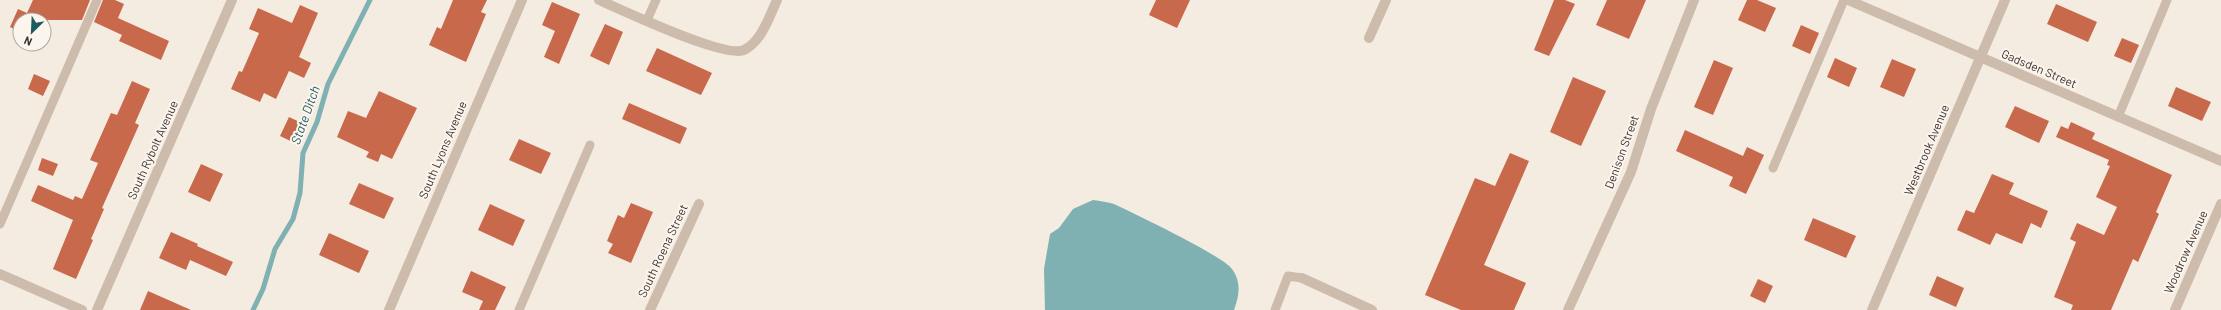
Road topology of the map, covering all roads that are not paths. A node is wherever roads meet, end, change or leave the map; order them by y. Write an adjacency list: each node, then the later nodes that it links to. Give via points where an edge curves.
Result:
1 (97, 0): 22 (lane)
2 (232, 0): 26 (street, South Rybolt Avenue)
3 (522, 0): 27 (street, South Lyons Avenue)
4 (598, 0): 13 (street)
5 (656, 0): 13 (lane)
6 (777, 0): 13 (street, via 761,33 743,50 735,52)
7 (1386, 0): 14 (street)
8 (1694, 0): 32 (street, Denison Street, via 1654,102 1631,172)
9 (1844, 0): 19 (lane)
10 (1848, 0): 15 (street, Gadsden Street)
11 (2005, 0): 15 (street, Westbrook Avenue)
12 (2167, 0): 16 (lane)
13 (647, 20)
14 (1369, 38)
15 (1979, 58): 16 (street, Gadsden Street); 33 (street, Westbrook Avenue, via 1974,75)
16 (2118, 117): 18 (street, Gadsden Street)
17 (590, 145): 28 (lane)
18 (2221, 161)
19 (1773, 168)
20 (699, 204): 29 (street, South Roena Street)
21 (2221, 204): 34 (street, Woodrow Avenue)
22 (0, 224)
23 (0, 274): 25 (street)
24 (1302, 278): 30 (lane, via 1288,276); 31 (street)
25 (82, 310)
26 (97, 310)
27 (389, 310)
28 (519, 310)
29 (650, 310)
30 (1276, 310)
31 (1372, 310)
32 (1568, 310)
33 (1872, 310)
34 (2175, 310)

